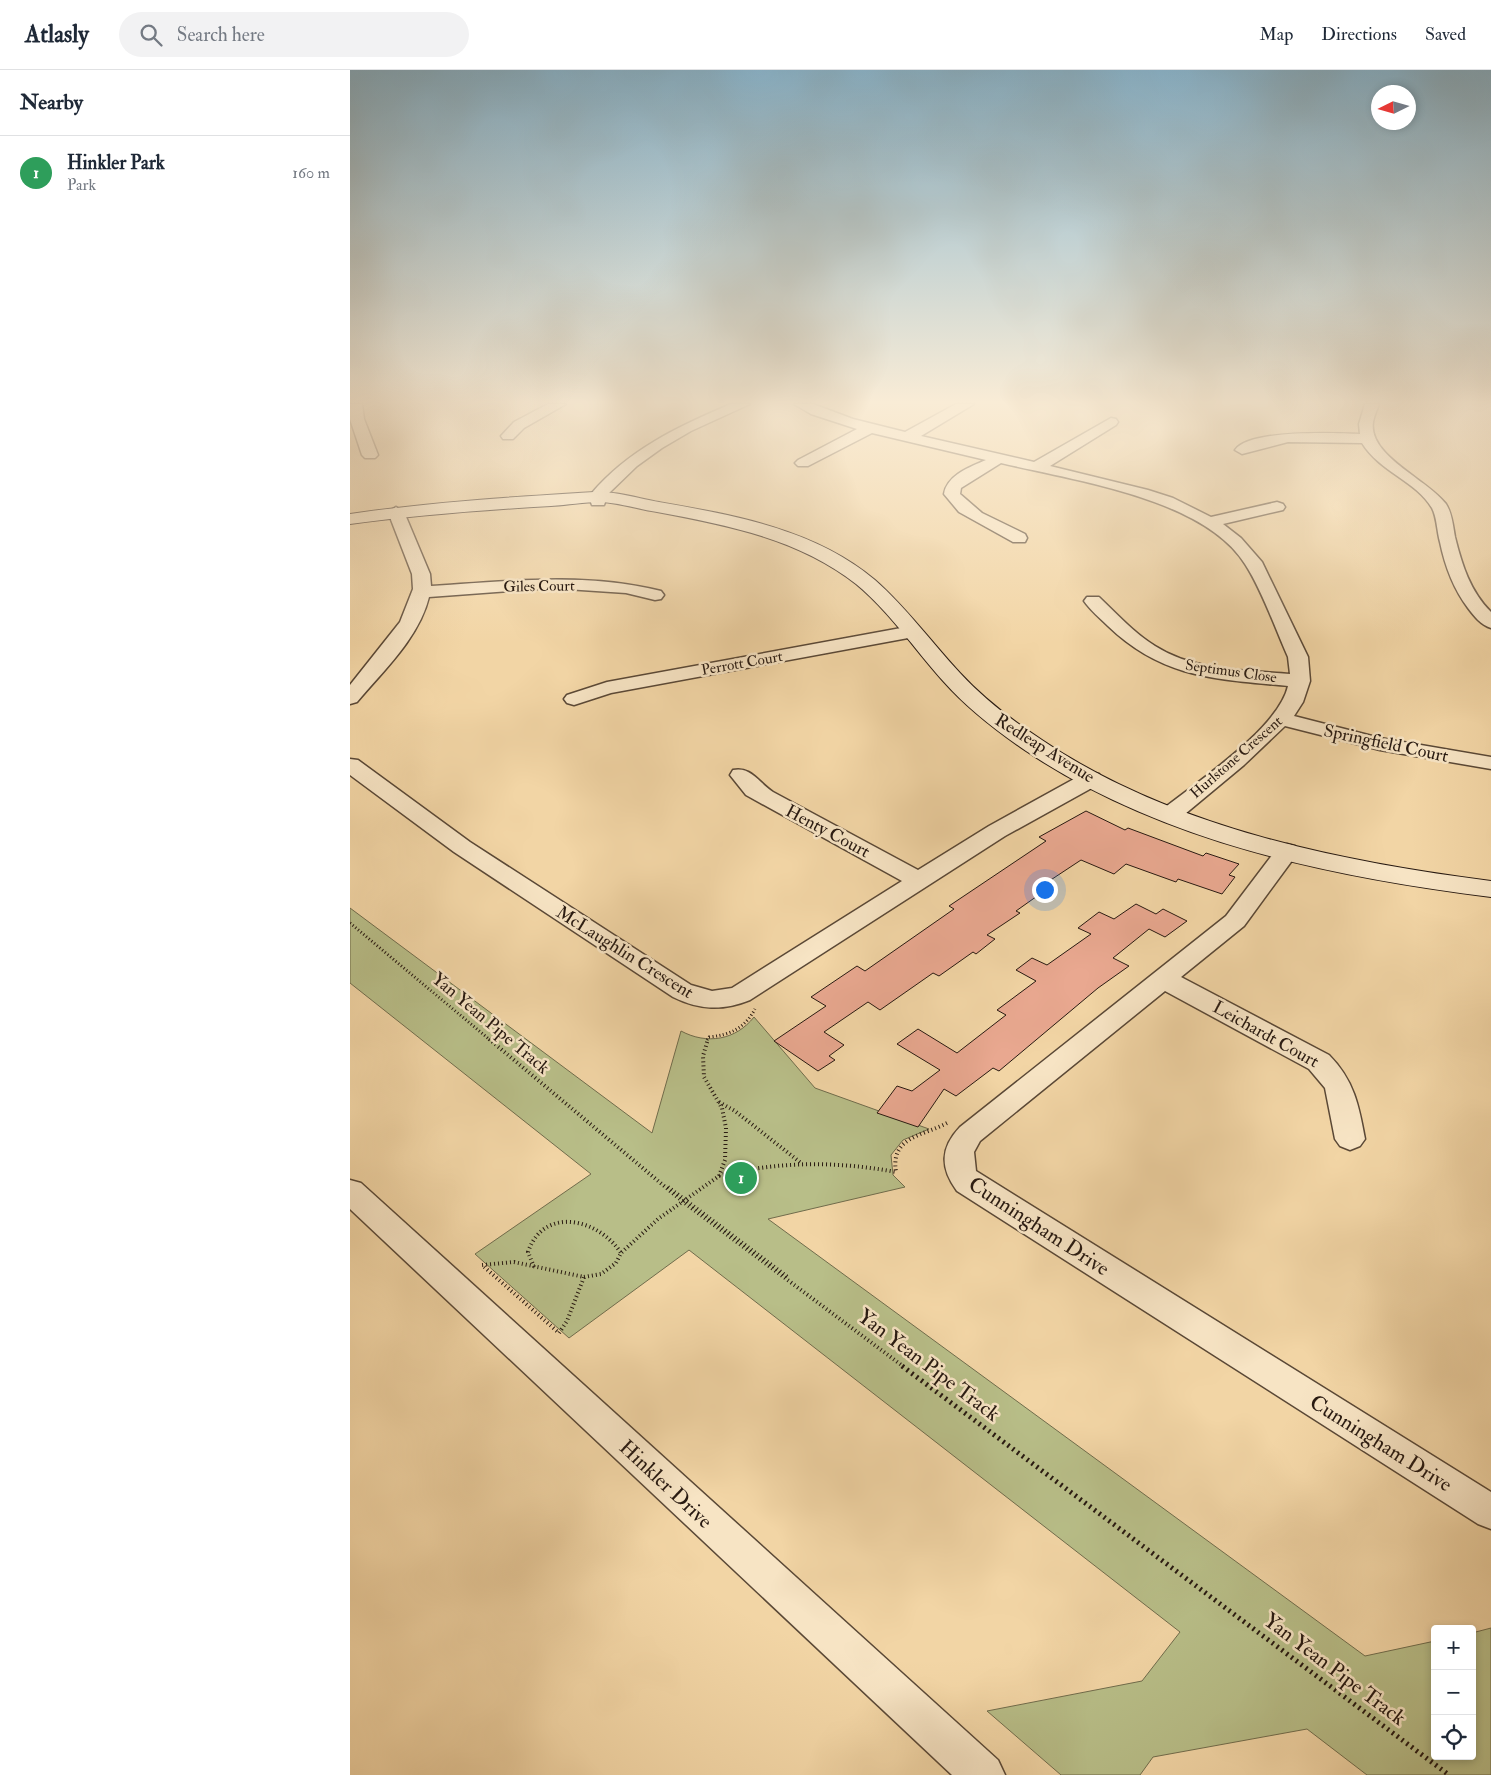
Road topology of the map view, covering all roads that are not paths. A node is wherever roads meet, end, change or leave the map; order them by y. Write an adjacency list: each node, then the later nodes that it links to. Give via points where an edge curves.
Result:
1 (611, 484): 5 (street)
2 (957, 484): 10 (street, via 952,499)
3 (1104, 484): 9 (street, Hurlstone Crescent, via 1147,494)
4 (1418, 484): 14 (street, via 1441,509 1462,588)
5 (599, 499): 7 (street, Redleap Avenue, via 485,502); 15 (street, Redleap Avenue, via 734,522 805,546 868,585)
6 (1277, 507): 9 (street)
7 (396, 512): 8 (street, Redleap Avenue); 11 (street, via 421,574)
8 (350, 519)
9 (1209, 522): 16 (street, Hurlstone Crescent, via 1236,542 1253,562 1298,657)
10 (1019, 538)
11 (422, 592): 12 (street, Giles Court, via 551,583 626,588); 17 (street, via 412,619)
12 (655, 595)
13 (1093, 600): 16 (street, Septimus Close, via 1147,649 1166,659 1208,670)
14 (1491, 622)
15 (912, 632): 18 (street, Perrott Court, via 608,688); 23 (street, Redleap Avenue, via 962,689 991,714 1026,741)
16 (1300, 681): 19 (street, Hurlstone Crescent, via 1292,704)
17 (350, 698)
18 (574, 700)
19 (1281, 719): 20 (street, Springfield Court, via 1380,744); 24 (street, Hurlstone Crescent)
20 (1491, 763)
21 (350, 765): 26 (street, McLaughlin Crescent, via 462,847 682,991 702,1000 724,1000 741,994)
22 (742, 776): 26 (street, Henty Court, via 765,797)
23 (1091, 779): 24 (street, Redleap Avenue); 26 (street, McLaughlin Crescent, via 1010,823)
24 (1170, 814): 25 (street, Redleap Avenue)
25 (1287, 851): 27 (street, Redleap Avenue, via 1388,874); 28 (street, Cunningham Drive, via 1235,921)
26 (920, 881)
27 (1491, 889)
28 (1164, 979): 29 (street, Leichardt Court, via 1319,1062 1333,1074 1340,1084); 31 (street, Cunningham Drive, via 970,1134 960,1149 958,1160 963,1178)
29 (1350, 1139)
30 (356, 1206): 32 (street, Hinkler Drive, via 527,1356)
31 (1491, 1512)
32 (983, 1775)

